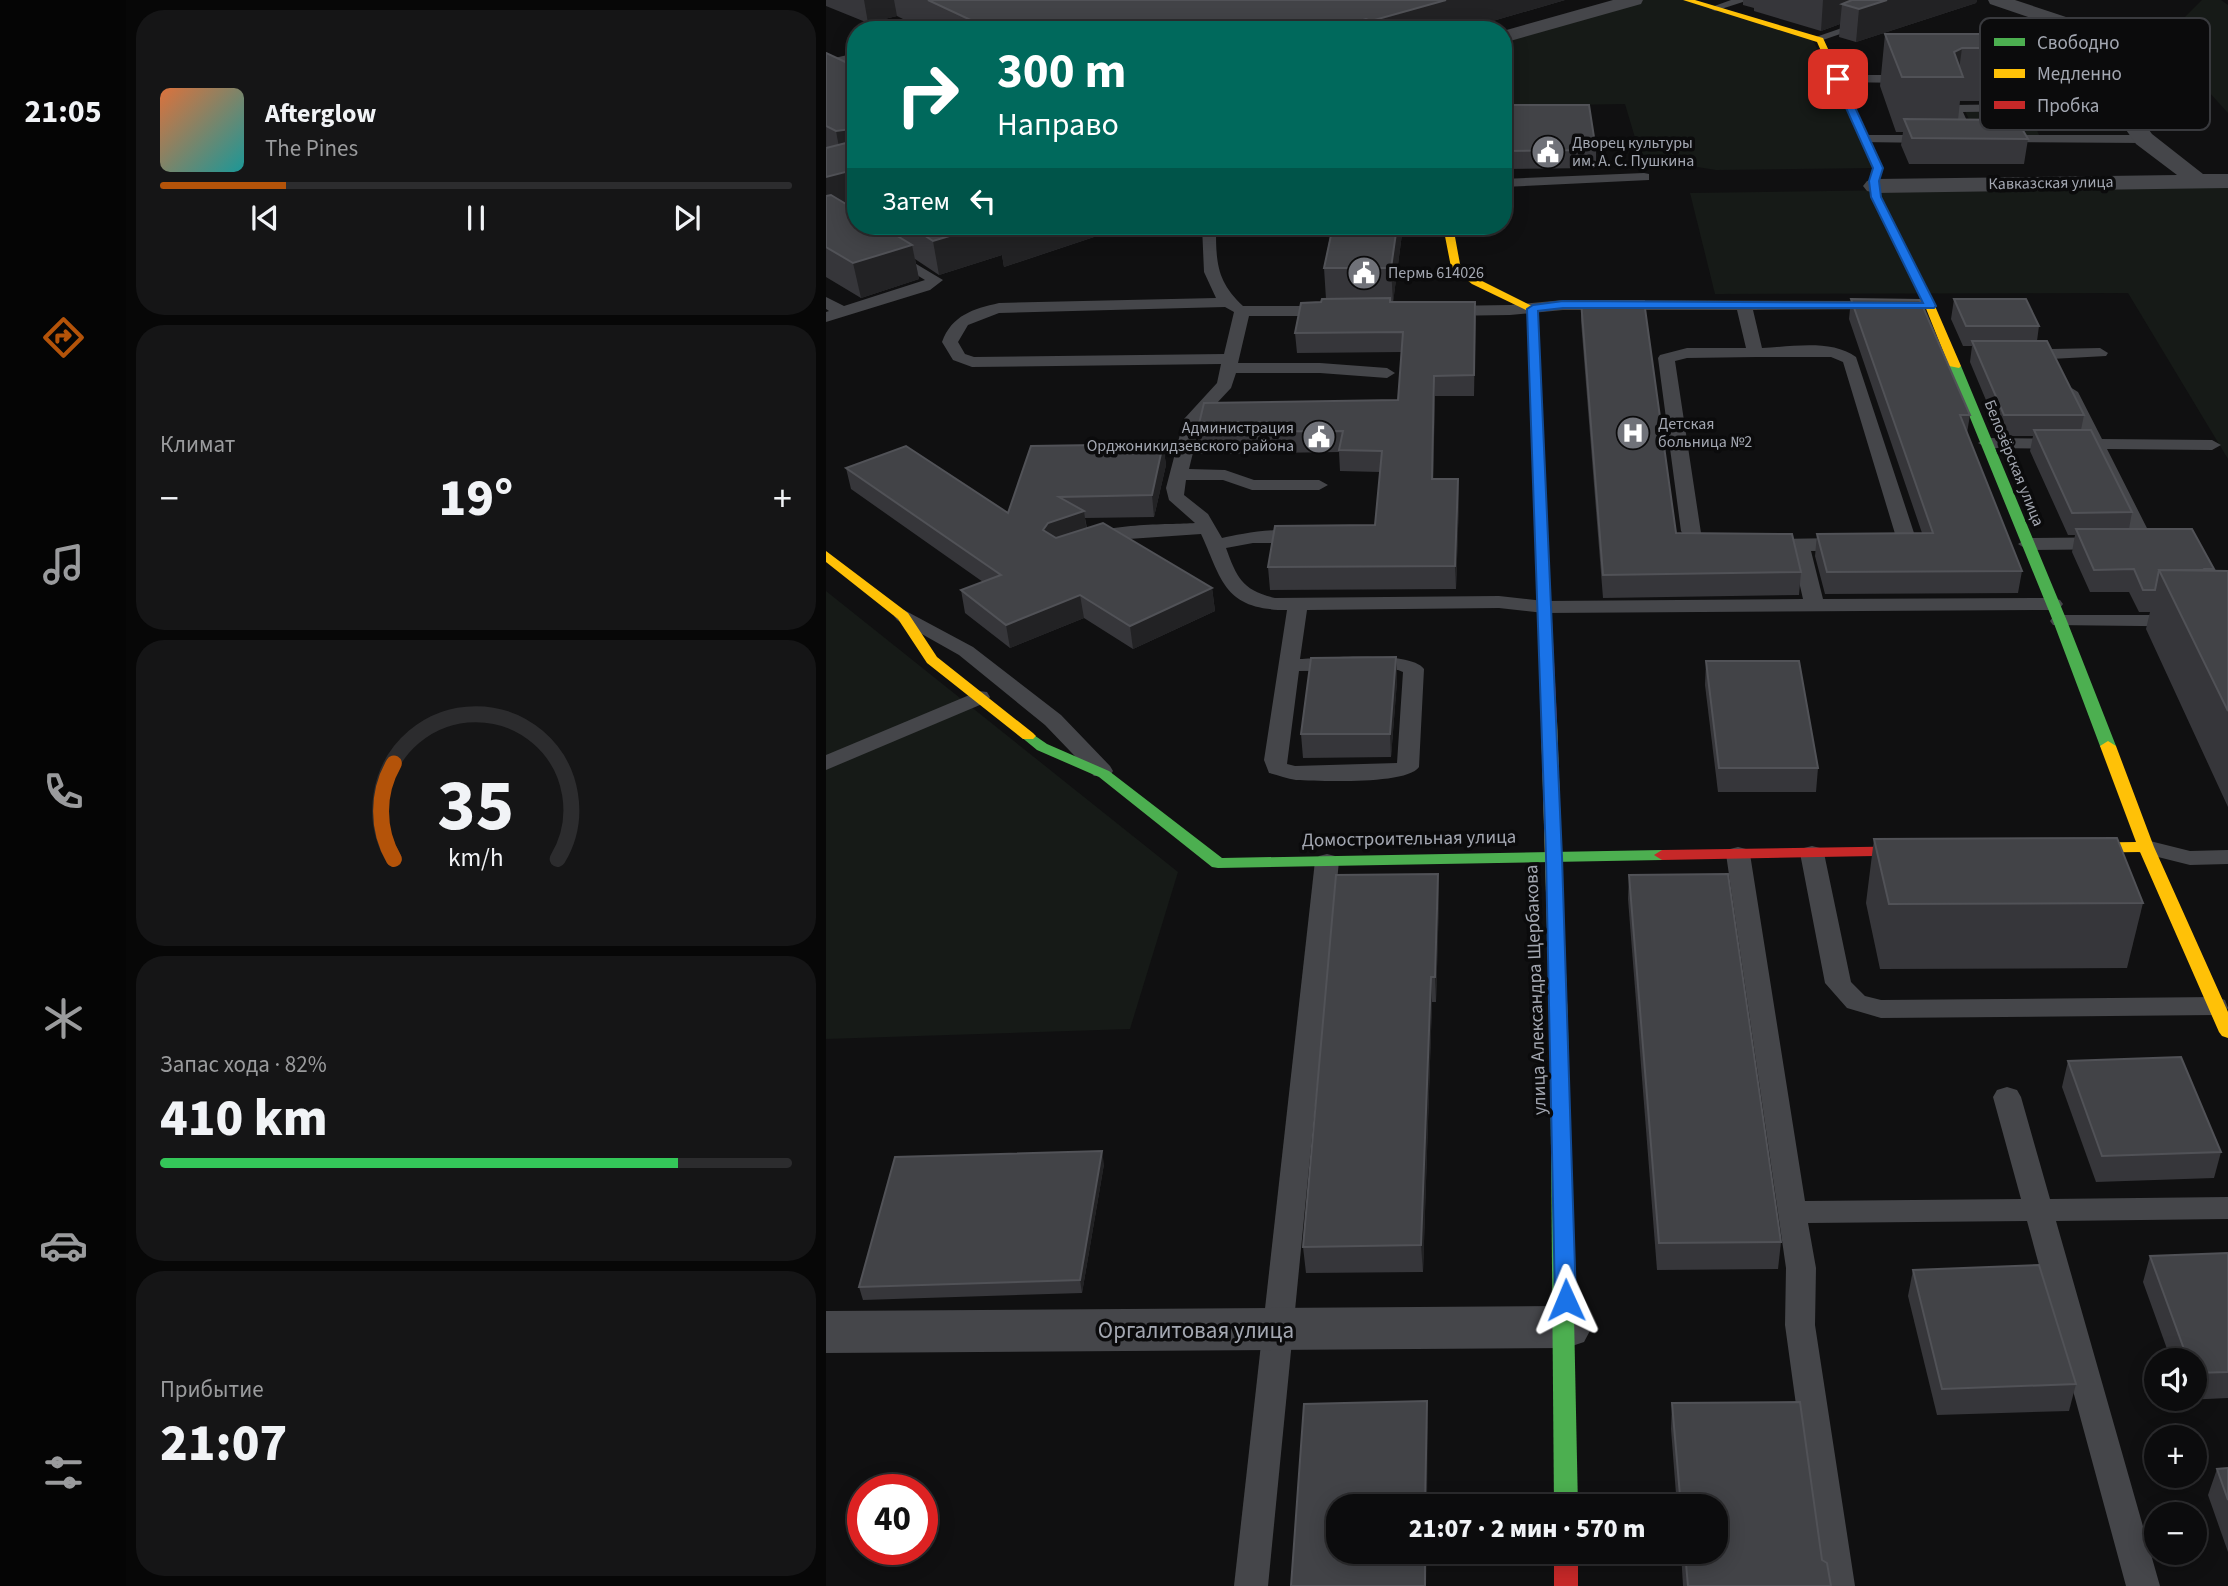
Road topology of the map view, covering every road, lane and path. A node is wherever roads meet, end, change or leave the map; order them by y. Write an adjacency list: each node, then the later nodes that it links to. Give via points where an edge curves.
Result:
1 (1634, 0): 7 (street)
2 (1687, 0): 4 (street)
3 (1997, 0): 6 (street)
4 (1730, 3): 8 (street)
5 (1856, 10): 8 (lane, via 1873,20)
6 (2050, 18)
7 (1512, 34)
8 (1816, 39): 12 (street, Белозёрская улица)
9 (847, 59): 11 (lane)
10 (1980, 60): 15 (lane, via 1954,60)
11 (829, 62)
12 (1838, 79): 13 (lane); 19 (street, Белозёрская улица)
13 (1922, 79)
14 (1950, 79): 15 (lane)
15 (1964, 79): 16 (lane)
16 (1980, 79)
17 (1980, 108): 20 (lane, via 1955,108)
18 (2138, 130): 21 (street)
19 (1865, 139): 20 (lane); 26 (street, Белозёрская улица, via 1878,168)
20 (1968, 139): 21 (lane)
21 (2144, 139): 23 (street)
22 (1644, 177): 25 (lane)
23 (2196, 181): 24 (street, Кавказская улица); 26 (street, Кавказская улица)
24 (2228, 181)
25 (1512, 183)
26 (1875, 186): 32 (street, Белозёрская улица)
27 (1209, 235): 33 (lane, via 1213,280 1218,293)
28 (1450, 235): 34 (street, via 1455,265 1476,282)
29 (878, 245): 37 (lane, via 935,280)
30 (826, 302): 37 (lane)
31 (1744, 305): 32 (lane); 34 (lane); 38 (lane)
32 (1915, 306): 39 (street, Белозёрская улица)
33 (1234, 307): 35 (lane); 42 (lane); 42 (lane, via 999,308 964,320 950,342 959,357 972,362)
34 (1533, 309): 36 (lane); 57 (street, улица Александра Щербакова)
35 (1350, 311)
36 (1430, 311)
37 (834, 314)
38 (1755, 352): 52 (lane, via 1686,353 1666,358 1690,531 1704,545); 52 (lane, via 1840,353 1850,360 1906,539 1884,545)
39 (1950, 354): 40 (lane); 45 (street, Белозёрская улица)
40 (1975, 354)
41 (2100, 354): 44 (lane, via 2045,354)
42 (1229, 364): 43 (lane); 47 (lane, via 1225,384 1193,419)
43 (1387, 373)
44 (2095, 442): 45 (lane); 46 (lane); 51 (lane, via 2143,540)
45 (1987, 443): 51 (street, Белозёрская улица)
46 (2213, 445)
47 (1178, 474): 48 (lane, via 1225,475 1252,485); 49 (lane, via 1175,496 1196,513)
48 (1320, 485)
49 (1210, 536): 50 (lane); 53 (lane, via 1112,534); 55 (lane, via 1235,589 1253,600)
50 (1298, 537)
51 (2028, 544): 58 (street, Белозёрская улица)
52 (1800, 545): 56 (lane)
53 (1072, 548)
54 (826, 555): 59 (street, Домостроительная улица)
55 (1298, 604): 57 (lane); 61 (lane)
56 (1814, 605): 57 (lane); 58 (lane)
57 (1544, 607): 70 (street, улица Александра Щербакова)
58 (2057, 613): 60 (lane); 65 (street, Белозёрская улица)
59 (903, 616): 62 (street, Домостроительная улица, via 932,660); 64 (lane, via 966,651 1053,720)
60 (2228, 621)
61 (1289, 665): 61 (lane, via 1401,664 1414,669 1408,768 1293,773 1277,768)
62 (979, 697): 63 (lane); 64 (street, Домостроительная улица, via 1042,747)
63 (826, 763)
64 (1104, 774): 72 (street, Домостроительная улица, via 1218,863)
65 (2146, 847): 66 (street); 71 (lane, via 2190,858); 73 (street, Белозёрская улица)
66 (2049, 849)
67 (1937, 851): 68 (street, Домостроительная улица)
68 (1812, 853): 69 (street, Домостроительная улица); 73 (lane, via 1838,983 1847,998 1862,1006 1881,1009)
69 (1738, 854): 70 (street, Домостроительная улица); 78 (lane)
70 (1554, 857): 72 (street, Домостроительная улица); 79 (street, улица Александра Щербакова)
71 (2228, 858)
72 (1327, 861): 80 (lane)
73 (2218, 996): 74 (street, Белозёрская улица)
74 (2228, 1032)
75 (2007, 1097): 77 (lane)
76 (2228, 1208): 77 (lane)
77 (2038, 1210): 78 (lane); 87 (lane)
78 (1792, 1212): 86 (lane, via 1801,1268 1800,1325)
79 (1566, 1327): 80 (street, Оргалитовая улица); 82 (street, улица Александра Щербакова)
80 (1277, 1329): 81 (street, Оргалитовая улица); 84 (lane)
81 (826, 1332)
82 (1566, 1494)
83 (1566, 1564): 85 (street)
84 (1251, 1586)
85 (1566, 1586)
86 (1838, 1586)
87 (2143, 1586)

